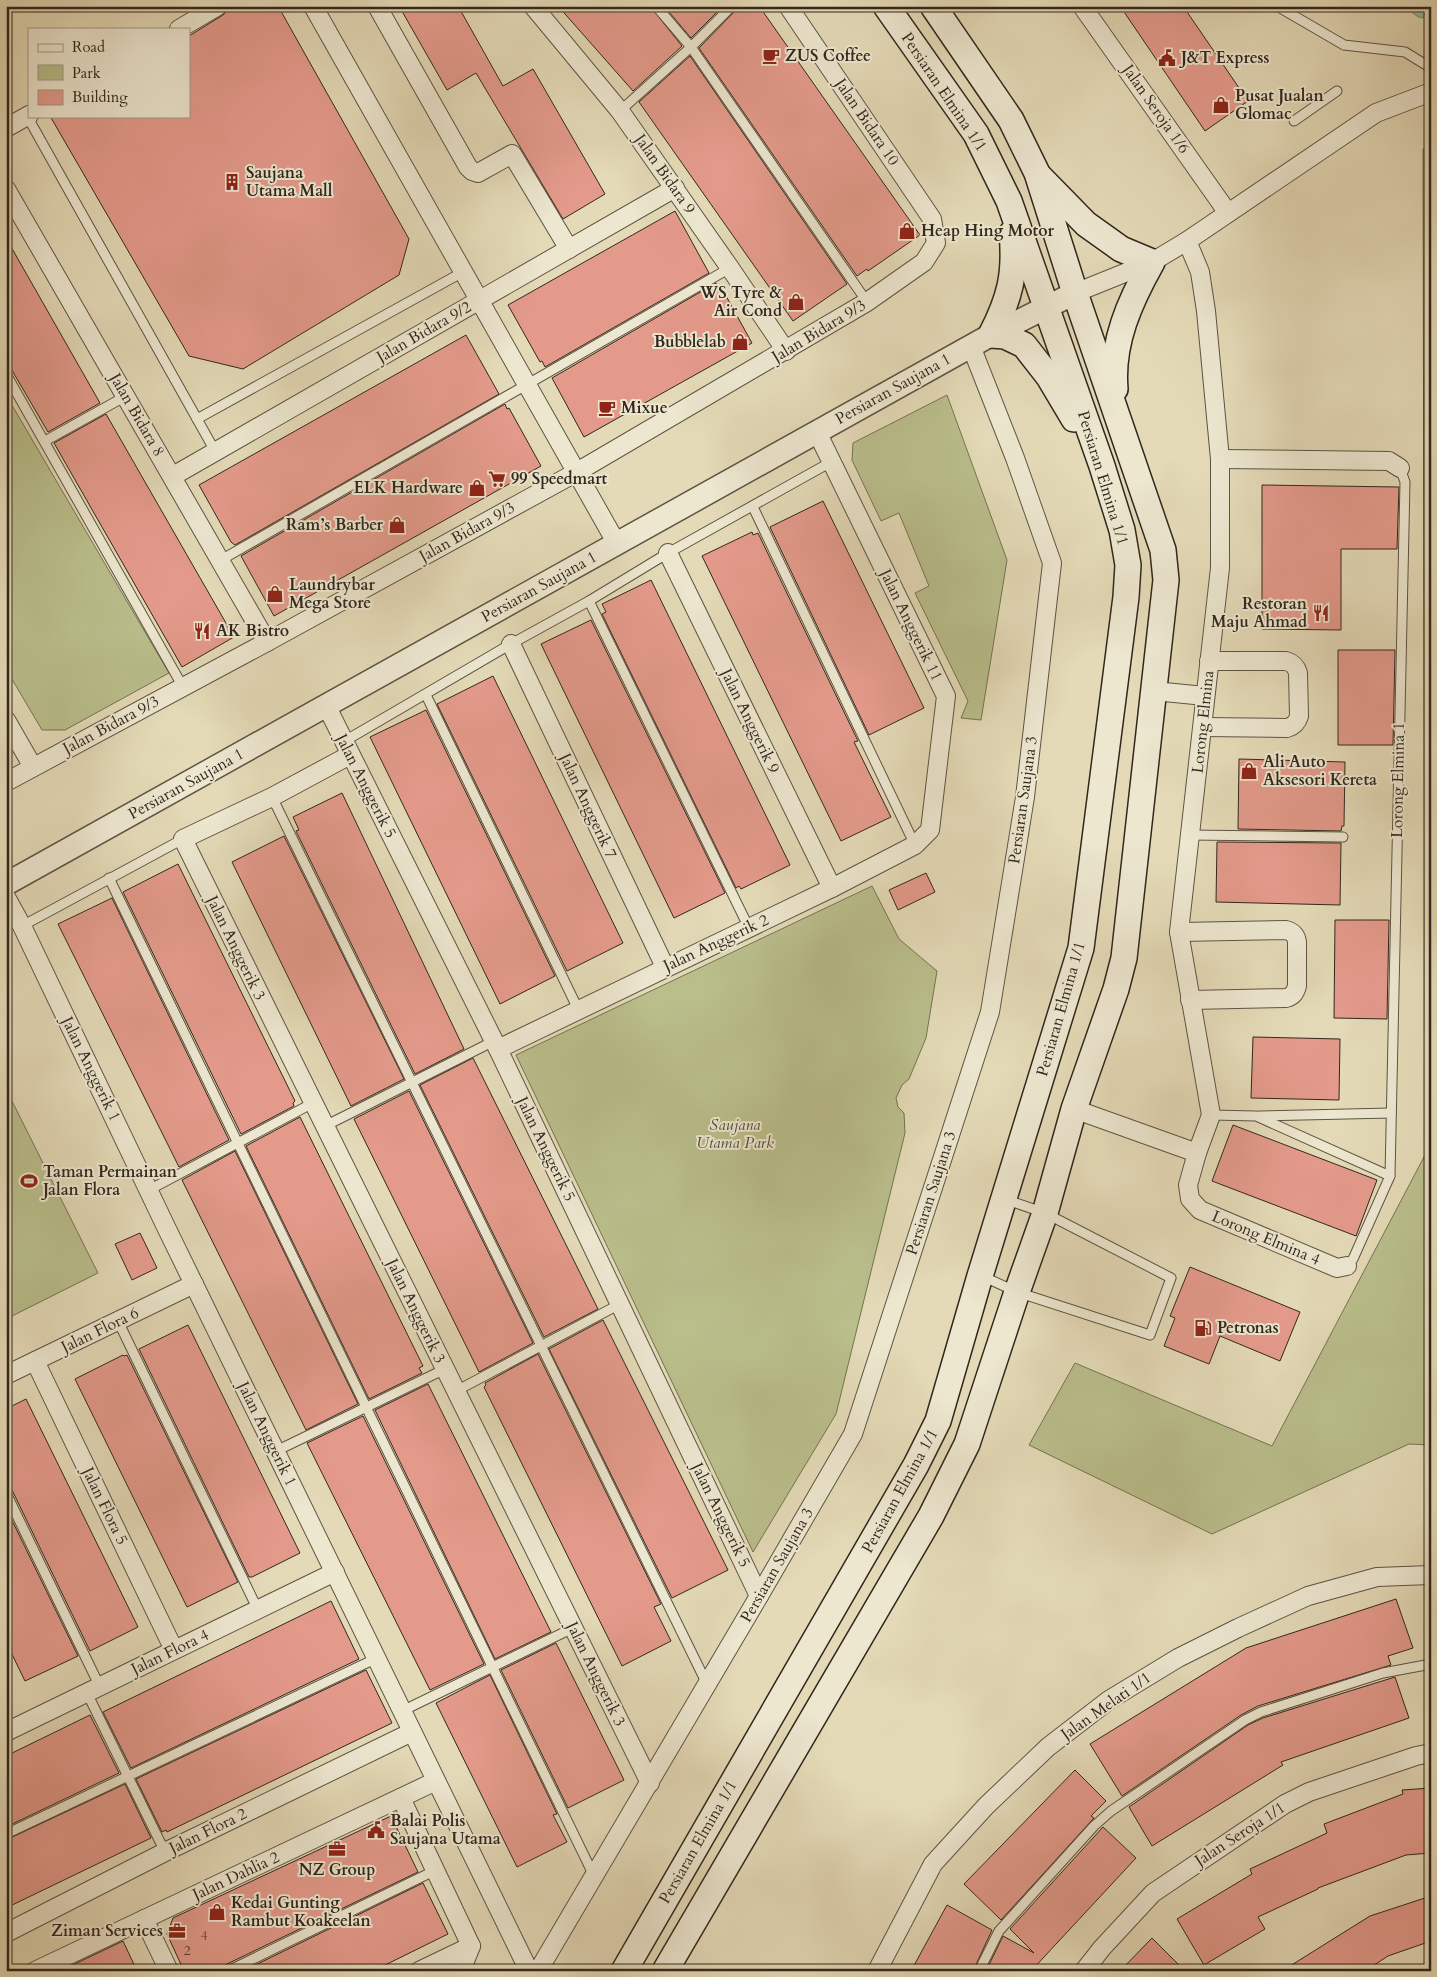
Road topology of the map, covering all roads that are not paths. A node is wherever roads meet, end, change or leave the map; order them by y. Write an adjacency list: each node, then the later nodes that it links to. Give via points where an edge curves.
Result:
1 (218, 6): 12 (street)
2 (313, 6): 32 (street)
3 (376, 6): 29 (street, via 468,167 478,173 512,154)
4 (533, 6): 17 (street, Jalan Bidara 9)
5 (656, 6): 13 (lane)
6 (732, 6): 13 (lane)
7 (788, 6): 28 (street, Jalan Bidara 10, via 932,219)
8 (886, 6): 25 (main road, Persiaran Elmina 1/1, via 976,134)
9 (933, 6): 22 (main road, Persiaran Elmina 1/1, via 1010,120)
10 (1082, 6): 26 (street, Jalan Seroja 1/6)
11 (1278, 6): 14 (lane, via 1344,45 1404,52)
12 (181, 28)
13 (691, 47): 17 (lane); 35 (lane)
14 (1431, 68)
15 (1337, 91): 20 (lane)
16 (1431, 92): 26 (street, via 1376,113)
17 (620, 111): 23 (street, Jalan Bidara 9)
18 (28, 115): 21 (street)
19 (30, 118): 43 (lane)
20 (1294, 121)
21 (6, 128)
22 (1036, 173): 30 (main road, via 1086,224 1121,249); 33 (main road, Persiaran Elmina 1/1)
23 (675, 188): 29 (street, Jalan Bidara 9/2); 31 (street, Jalan Bidara 9)
24 (6, 189): 41 (street, Jalan Bidara 8)
25 (1009, 201): 36 (main road, Persiaran Elmina 1/1); 37 (main road, via 1015,259 1011,288 1001,317)
26 (1228, 213): 27 (street)
27 (1187, 241): 30 (street); 47 (street, Lorong Elmina, via 1200,272 1206,311)
28 (936, 242): 35 (street, Jalan Bidara 9/3, via 924,262)
29 (569, 249): 34 (street, Jalan Bidara 9/2)
30 (1152, 262): 33 (street); 42 (main road, via 1136,291 1116,349)
31 (730, 268): 38 (street, Jalan Bidara 9); 40 (lane)
32 (463, 272): 34 (street); 43 (lane)
33 (1074, 293): 36 (street, Persiaran Saujana 1); 42 (main road, Persiaran Elmina 1/1)
34 (480, 300): 40 (street); 46 (street, Jalan Bidara 9/2)
35 (867, 302): 38 (street, Jalan Bidara 9/3)
36 (1046, 306): 37 (street, Persiaran Saujana 1); 49 (main road, Persiaran Elmina 1/1)
37 (981, 340): 44 (street, Persiaran Saujana 1); 49 (main road, via 1004,336 1024,345 1049,377); 117 (street, Persiaran Saujana 3, via 1015,458 1052,563 1025,797 990,1012 853,1434)
38 (786, 351): 51 (street, Jalan Bidara 9/3)
39 (6, 374): 45 (lane)
40 (527, 384): 51 (street); 56 (lane)
41 (126, 396): 45 (lane); 52 (street, Jalan Bidara 8)
42 (1117, 414): 62 (main road, Persiaran Elmina 1/1, via 1163,550 1166,580)
43 (197, 419): 46 (lane)
44 (817, 432): 48 (street, Jalan Anggerik 11); 54 (street, Persiaran Saujana 1)
45 (44, 441): 61 (lane)
46 (215, 452): 52 (street, Jalan Bidara 9/2)
47 (1220, 459): 50 (street, Lorong Elmina 1, via 1389,461); 60 (street, Lorong Elmina, via 1220,568)
48 (831, 462): 53 (lane); 72 (street, Jalan Anggerik 11, via 946,696)
49 (1102, 466): 99 (main road, Persiaran Elmina 1/1, via 1122,530 1128,565 1081,948)
50 (1400, 468): 91 (lane, Lorong Elmina 1, via 1405,492)
51 (577, 472): 54 (street); 58 (street, Jalan Bidara 9/3)
52 (172, 476): 56 (street, Jalan Bidara 8)
53 (753, 507): 55 (lane); 76 (lane)
54 (617, 544): 65 (street, Persiaran Saujana 1)
55 (668, 553): 57 (lane); 79 (street, Jalan Anggerik 9)
56 (220, 560): 58 (street, Jalan Bidara 8)
57 (589, 601): 59 (lane); 82 (lane)
58 (268, 642): 61 (street, Jalan Bidara 9/3)
59 (511, 644): 63 (lane); 84 (street, Jalan Anggerik 7)
60 (1209, 662): 64 (street, Lorong Elmina); 67 (street, via 1292,663 1298,673 1299,716 1293,726 1287,728)
61 (183, 687): 69 (street, Jalan Bidara 9/3)
62 (1154, 691): 64 (street); 90 (main road, Persiaran Elmina 1/1, via 1124,958)
63 (426, 695): 68 (lane); 86 (lane)
64 (1205, 696): 67 (street, Lorong Elmina)
65 (326, 706): 68 (street, Jalan Anggerik 5); 78 (street, Persiaran Saujana 1)
66 (6, 720): 69 (street)
67 (1203, 727): 73 (street, Lorong Elmina)
68 (347, 749): 71 (street); 87 (street, Jalan Anggerik 5)
69 (33, 767): 70 (street, Jalan Bidara 9/3)
70 (6, 782)
71 (272, 797): 75 (street); 88 (lane)
72 (930, 830): 76 (street, Jalan Anggerik 2)
73 (1190, 836): 74 (lane); 83 (street, Lorong Elmina)
74 (1343, 838)
75 (182, 839): 77 (lane); 89 (street, Jalan Anggerik 3)
76 (914, 845): 79 (street, Jalan Anggerik 2)
77 (109, 878): 81 (lane); 95 (lane)
78 (6, 884)
79 (832, 888): 82 (street, Jalan Anggerik 2)
80 (6, 897): 81 (street, Jalan Anggerik 1)
81 (22, 926): 98 (street, Jalan Anggerik 1)
82 (749, 928): 84 (street, Jalan Anggerik 2)
83 (1179, 932): 85 (street, Lorong Elmina); 85 (street, via 1286,930 1296,936 1298,942 1297,986 1292,996)
84 (666, 968): 86 (street, Jalan Anggerik 2)
85 (1190, 1000): 92 (street, Lorong Elmina)
86 (578, 1009): 87 (street, Jalan Anggerik 2)
87 (496, 1045): 88 (lane); 105 (street, Jalan Anggerik 5)
88 (412, 1082): 94 (lane); 107 (lane)
89 (313, 1103): 94 (street, Jalan Anggerik 3); 95 (lane)
90 (1074, 1109): 96 (street); 100 (main road, Persiaran Elmina 1/1)
91 (1391, 1114): 93 (lane); 97 (lane, Lorong Elmina 1)
92 (1210, 1115): 93 (lane); 96 (street)
93 (1256, 1116): 97 (lane)
94 (325, 1126): 109 (street, Jalan Anggerik 3)
95 (238, 1143): 98 (lane); 112 (lane)
96 (1196, 1153): 101 (street, Lorong Elmina 4, via 1188,1185 1190,1199 1200,1210 1337,1268)
97 (1390, 1176): 101 (lane, Lorong Elmina 1)
98 (149, 1190): 103 (street, Jalan Anggerik 1)
99 (1004, 1199): 100 (lane); 102 (main road, Persiaran Elmina 1/1)
100 (1045, 1213): 104 (main road, Persiaran Elmina 1/1); 104 (lane, via 1171,1278 1150,1335)
101 (1347, 1266)
102 (980, 1276): 104 (lane); 149 (main road, Persiaran Elmina 1/1, via 938,1421 916,1465)
103 (194, 1284): 106 (street, Jalan Flora 6); 113 (street, Jalan Anggerik 1)
104 (1017, 1292): 150 (main road, Persiaran Elmina 1/1, via 967,1444 931,1516)
105 (620, 1304): 107 (lane); 117 (street, Jalan Anggerik 5)
106 (118, 1321): 108 (street, Jalan Flora 6); 118 (lane)
107 (541, 1346): 111 (lane); 124 (lane)
108 (35, 1361): 110 (street, Jalan Flora 6); 120 (street, Jalan Flora 5)
109 (445, 1369): 111 (street, Jalan Anggerik 3); 112 (lane)
110 (6, 1375)
111 (456, 1391): 119 (street, Jalan Anggerik 3)
112 (366, 1407): 113 (lane); 123 (lane)
113 (276, 1451): 115 (street, Jalan Anggerik 1)
114 (6, 1493): 125 (lane)
115 (334, 1572): 118 (street, Jalan Flora 4); 121 (street, Jalan Anggerik 1)
116 (1431, 1575): 151 (street, Jalan Melati 1/1, via 1378,1577 1308,1596 1178,1658 1109,1700 1048,1747 986,1806 933,1864)
117 (759, 1596): 124 (street, Persiaran Saujana 3)
118 (258, 1610): 120 (street, Jalan Flora 4)
119 (573, 1628): 123 (lane); 132 (street, Jalan Anggerik 3)
120 (174, 1650): 125 (street, Jalan Flora 4)
121 (377, 1658): 126 (street, Jalan Anggerik 1); 130 (lane)
122 (1431, 1664): 152 (lane, via 1383,1673 1261,1712 1111,1811 999,1930)
123 (493, 1667): 126 (lane); 137 (lane)
124 (707, 1684): 132 (street, Persiaran Saujana 3)
125 (93, 1690): 127 (street, Jalan Flora 4); 130 (lane)
126 (402, 1711): 128 (street, Jalan Anggerik 1)
127 (8, 1728)
128 (412, 1732): 131 (street, Jalan Anggerik 1); 135 (street, Jalan Flora 2)
129 (1431, 1753): 153 (street, Jalan Seroja 1/1, via 1309,1792 1285,1804 1153,1894)
130 (128, 1777): 134 (lane); 135 (lane)
131 (436, 1781): 133 (street, Jalan Dahlia 2); 147 (street, Jalan Anggerik 1)
132 (650, 1782): 137 (street, Persiaran Saujana 3)
133 (401, 1798): 136 (street); 138 (street, Jalan Dahlia 2)
134 (6, 1834)
135 (164, 1852): 139 (street, Jalan Flora 2)
136 (436, 1870): 140 (street); 144 (lane)
137 (594, 1876): 148 (street, Persiaran Saujana 3)
138 (144, 1919): 141 (street, Jalan Dahlia 2); 143 (street)
139 (6, 1933)
140 (470, 1946): 145 (street); 146 (street)
141 (53, 1967): 142 (street, Jalan Dahlia 2)
142 (35, 1971)
143 (170, 1971)
144 (228, 1971)
145 (419, 1971)
146 (461, 1971)
147 (529, 1971)
148 (538, 1971)
149 (624, 1971)
150 (665, 1971)
151 (877, 1971)
152 (979, 1971)
153 (1084, 1971)

